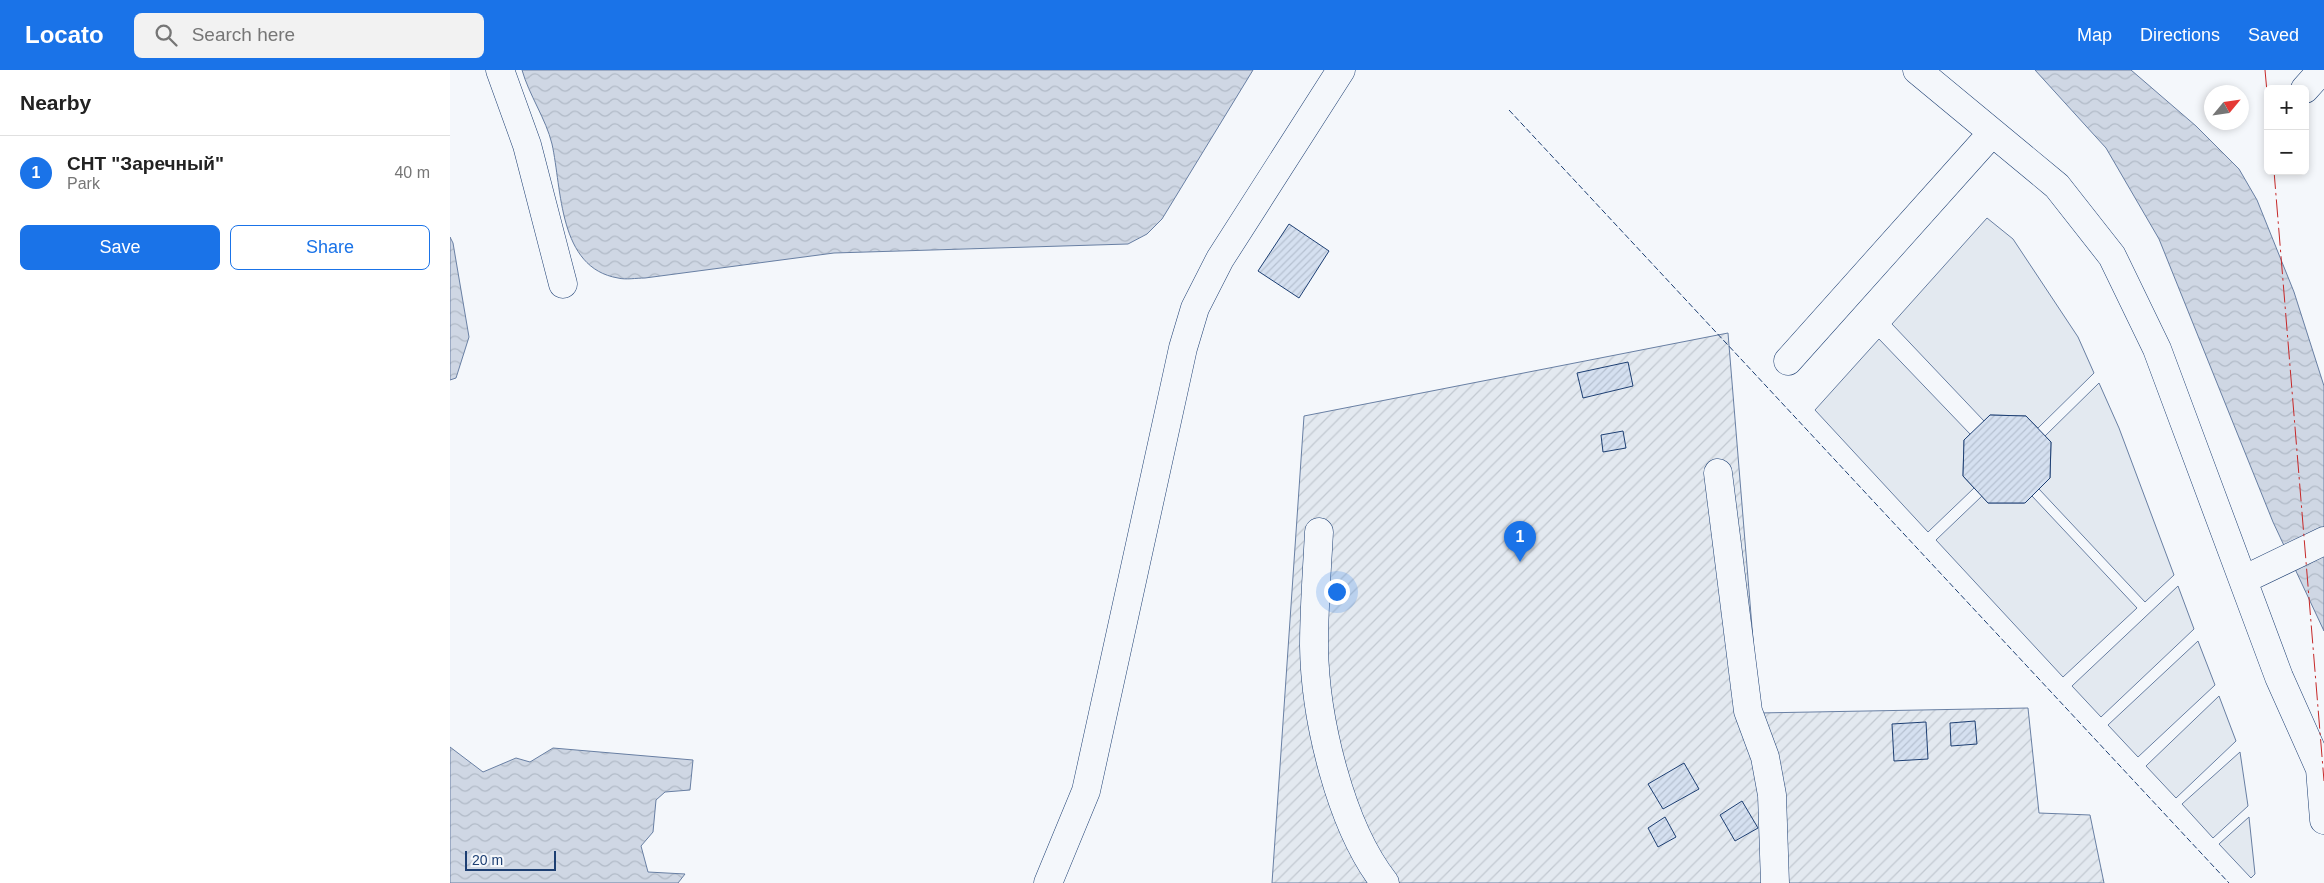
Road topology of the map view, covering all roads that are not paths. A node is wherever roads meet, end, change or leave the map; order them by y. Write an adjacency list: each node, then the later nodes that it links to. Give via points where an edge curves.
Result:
1 (500, 70): 7 (lane, via 527,144)
2 (1341, 70): 14 (lane, via 1220,259 1195,308 1183,348 1086,791)
3 (1918, 70): 6 (lane)
4 (2322, 70): 5 (lane)
5 (2309, 85)
6 (1992, 133): 8 (lane); 12 (lane, via 2057,186 2112,256 2157,349)
7 (563, 284)
8 (1788, 361)
9 (1718, 473): 16 (lane, via 1748,711 1765,757 1772,795)
10 (1319, 532): 15 (lane, via 1314,647 1320,710 1334,773 1351,822)
11 (2324, 541): 12 (lane)
12 (2243, 580): 13 (lane, via 2279,677 2320,768)
13 (2324, 820)
14 (1048, 883)
15 (1384, 883)
16 (1776, 883)

